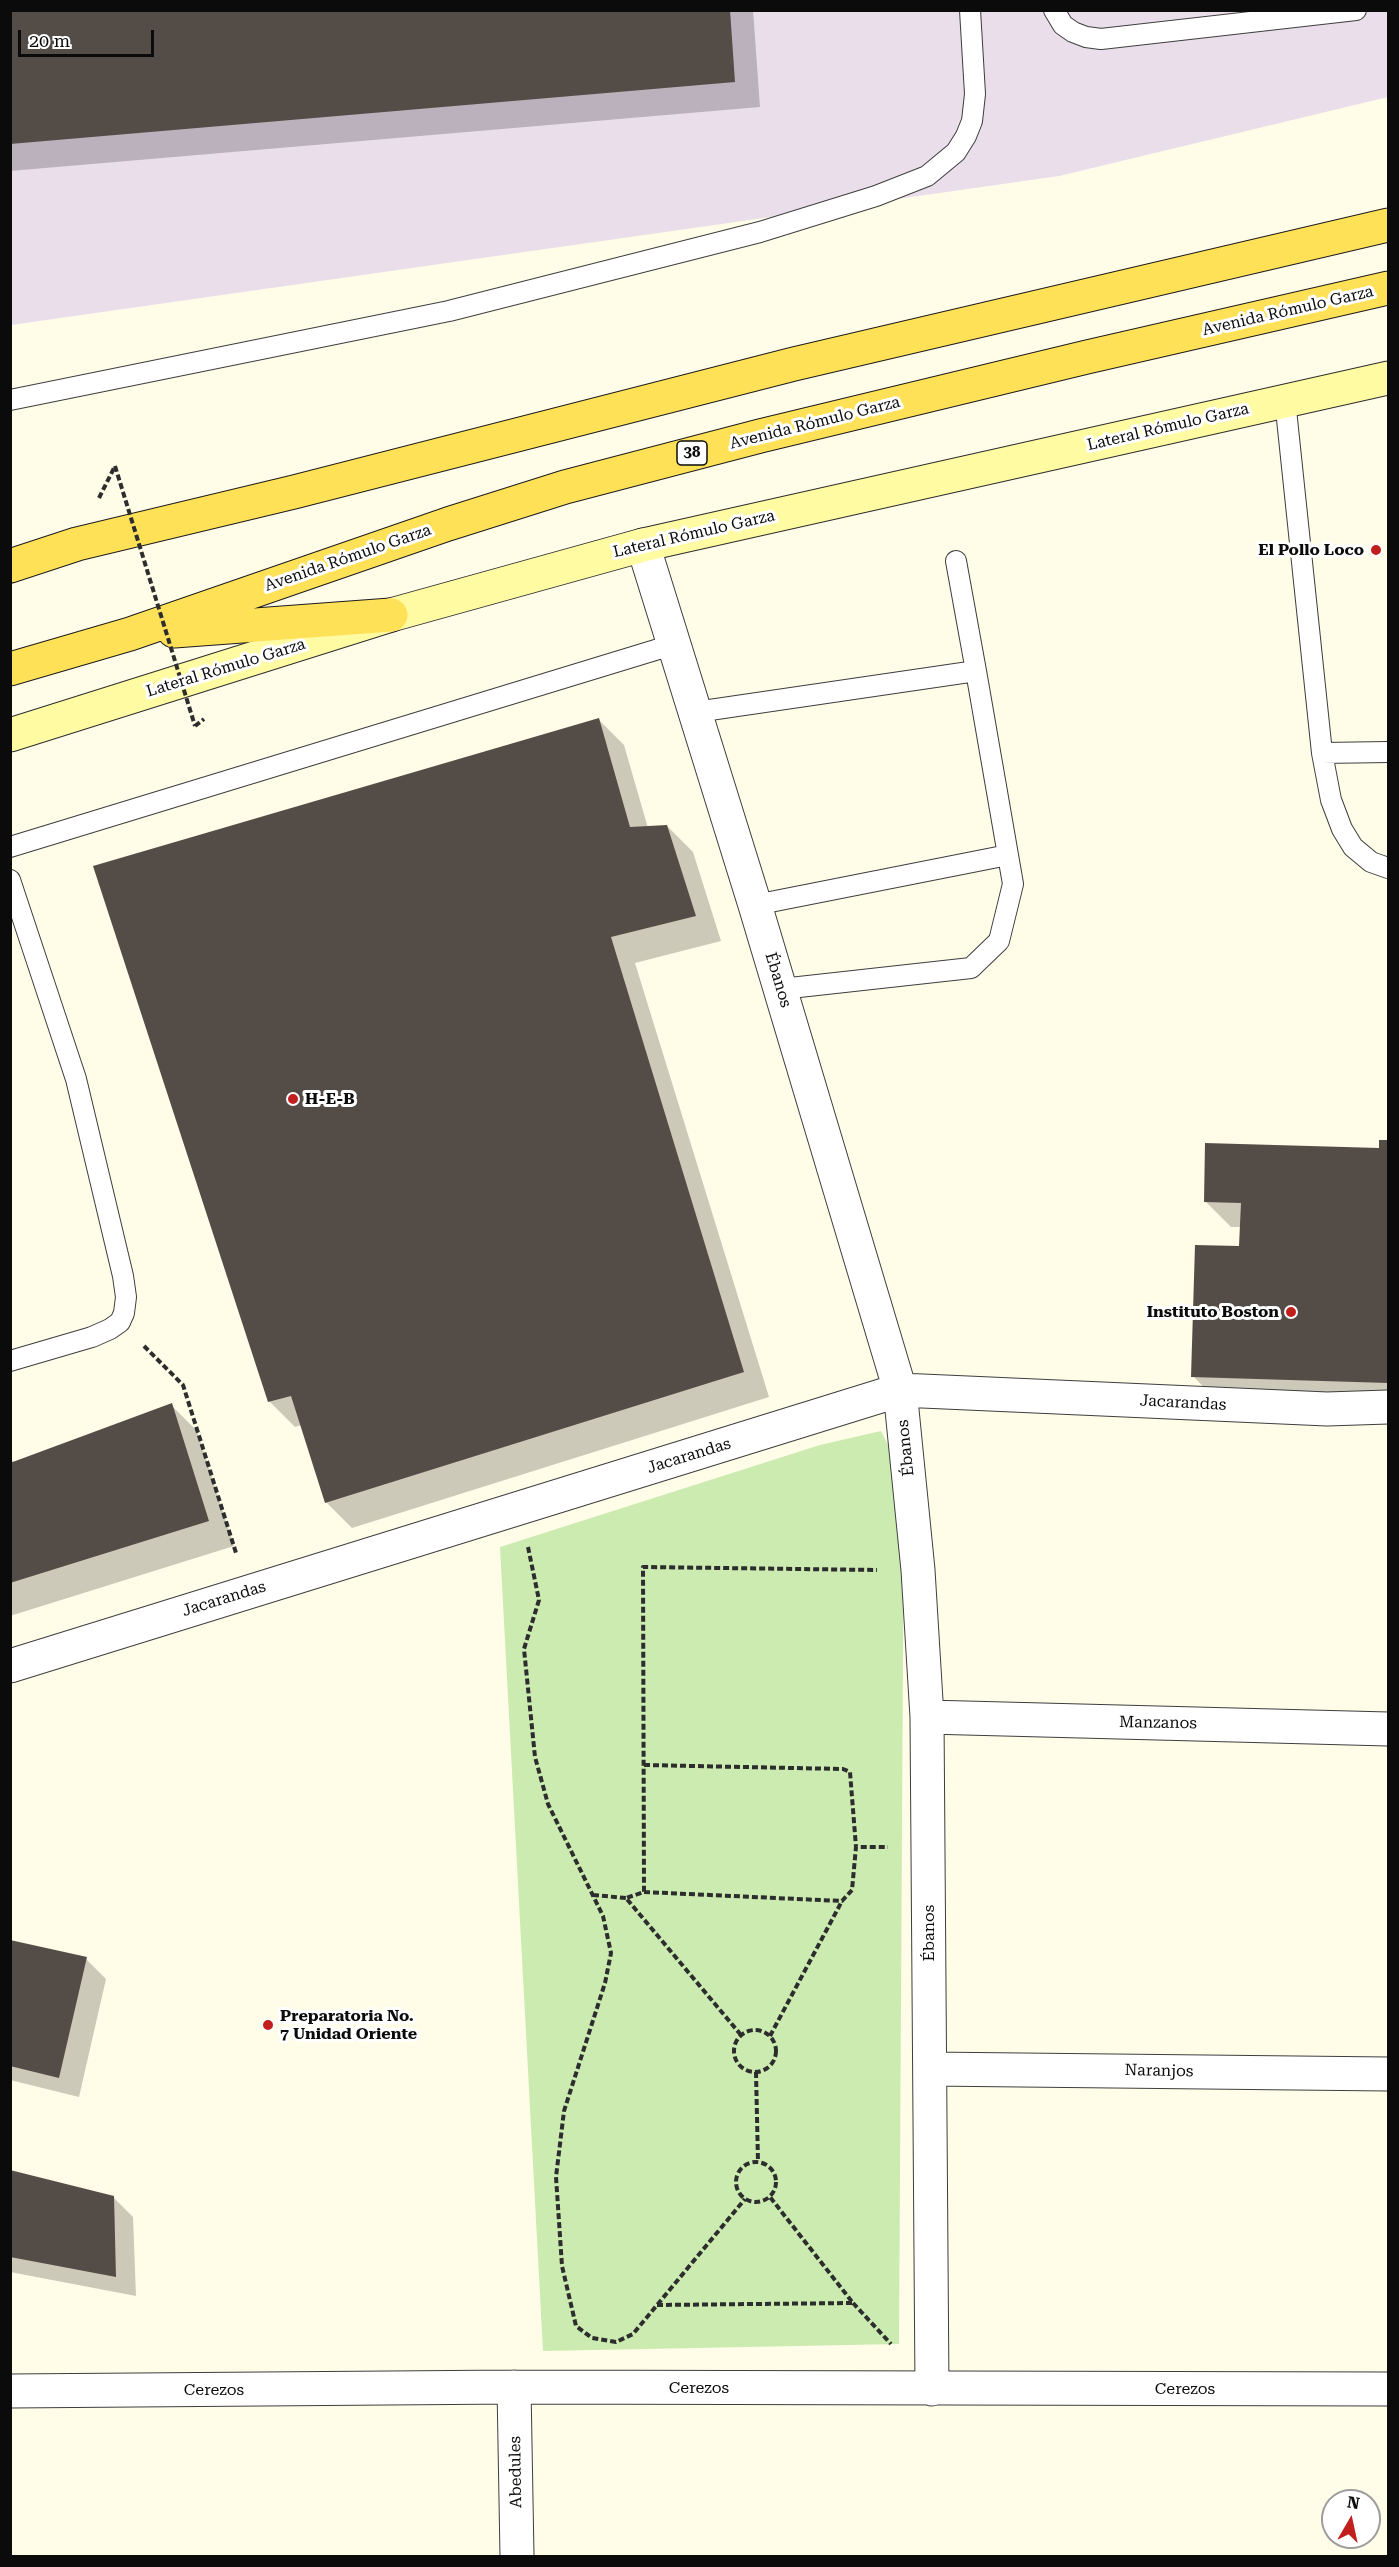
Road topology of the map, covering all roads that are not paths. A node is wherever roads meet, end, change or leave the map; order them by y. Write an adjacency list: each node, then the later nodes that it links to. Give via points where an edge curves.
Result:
1 (970, 10): 7 (lane, via 975,94 972,122 956,152 927,176 760,232 449,311)
2 (1054, 10): 3 (lane, via 1072,32 1101,39)
3 (1356, 10)
4 (1389, 225): 11 (main road, via 782,367 77,544)
5 (1389, 288): 13 (main road, Avenida Rómulo Garza / 38, via 1019,373 577,484 437,527)
6 (1389, 378): 8 (street, Lateral Rómulo Garza)
7 (10, 400)
8 (1286, 400): 9 (street, Lateral Rómulo Garza); 20 (lane)
9 (643, 545): 12 (street, Lateral Rómulo Garza); 14 (street, Ébanos)
10 (956, 561): 16 (lane)
11 (10, 566)
12 (391, 615): 13 (main road); 18 (street, Lateral Rómulo Garza)
13 (130, 634): 15 (main road, Avenida Rómulo Garza / 38)
14 (675, 644): 17 (street, Ébanos); 21 (lane)
15 (10, 669)
16 (976, 671): 17 (lane); 22 (lane)
17 (696, 712): 25 (street, Ébanos)
18 (10, 735)
19 (1389, 752): 20 (lane)
20 (1322, 753): 23 (lane, via 1341,829 1353,847 1371,862)
21 (10, 847)
22 (1008, 855): 25 (lane); 26 (lane, via 1013,884 999,941 971,968)
23 (1389, 868)
24 (10, 880): 27 (lane, via 76,1079 126,1297 120,1322 110,1329)
25 (755, 904): 26 (street, Ébanos)
26 (781, 989): 28 (street, Ébanos)
27 (10, 1361)
28 (900, 1390): 29 (street, Jacarandas, via 1327,1409); 30 (street, Jacarandas); 31 (street, Ébanos, via 918,1570)
29 (1389, 1407)
30 (10, 1666)
31 (927, 1717): 32 (street, Manzanos); 33 (street, Ébanos)
32 (1389, 1729)
33 (930, 2069): 34 (street, Naranjos); 36 (street, Ébanos)
34 (1389, 2074)
35 (514, 2387): 36 (street, Cerezos); 38 (street, Cerezos); 39 (street, Abedules)
36 (932, 2389): 37 (street, Cerezos)
37 (1389, 2389)
38 (10, 2391)
39 (517, 2556)

